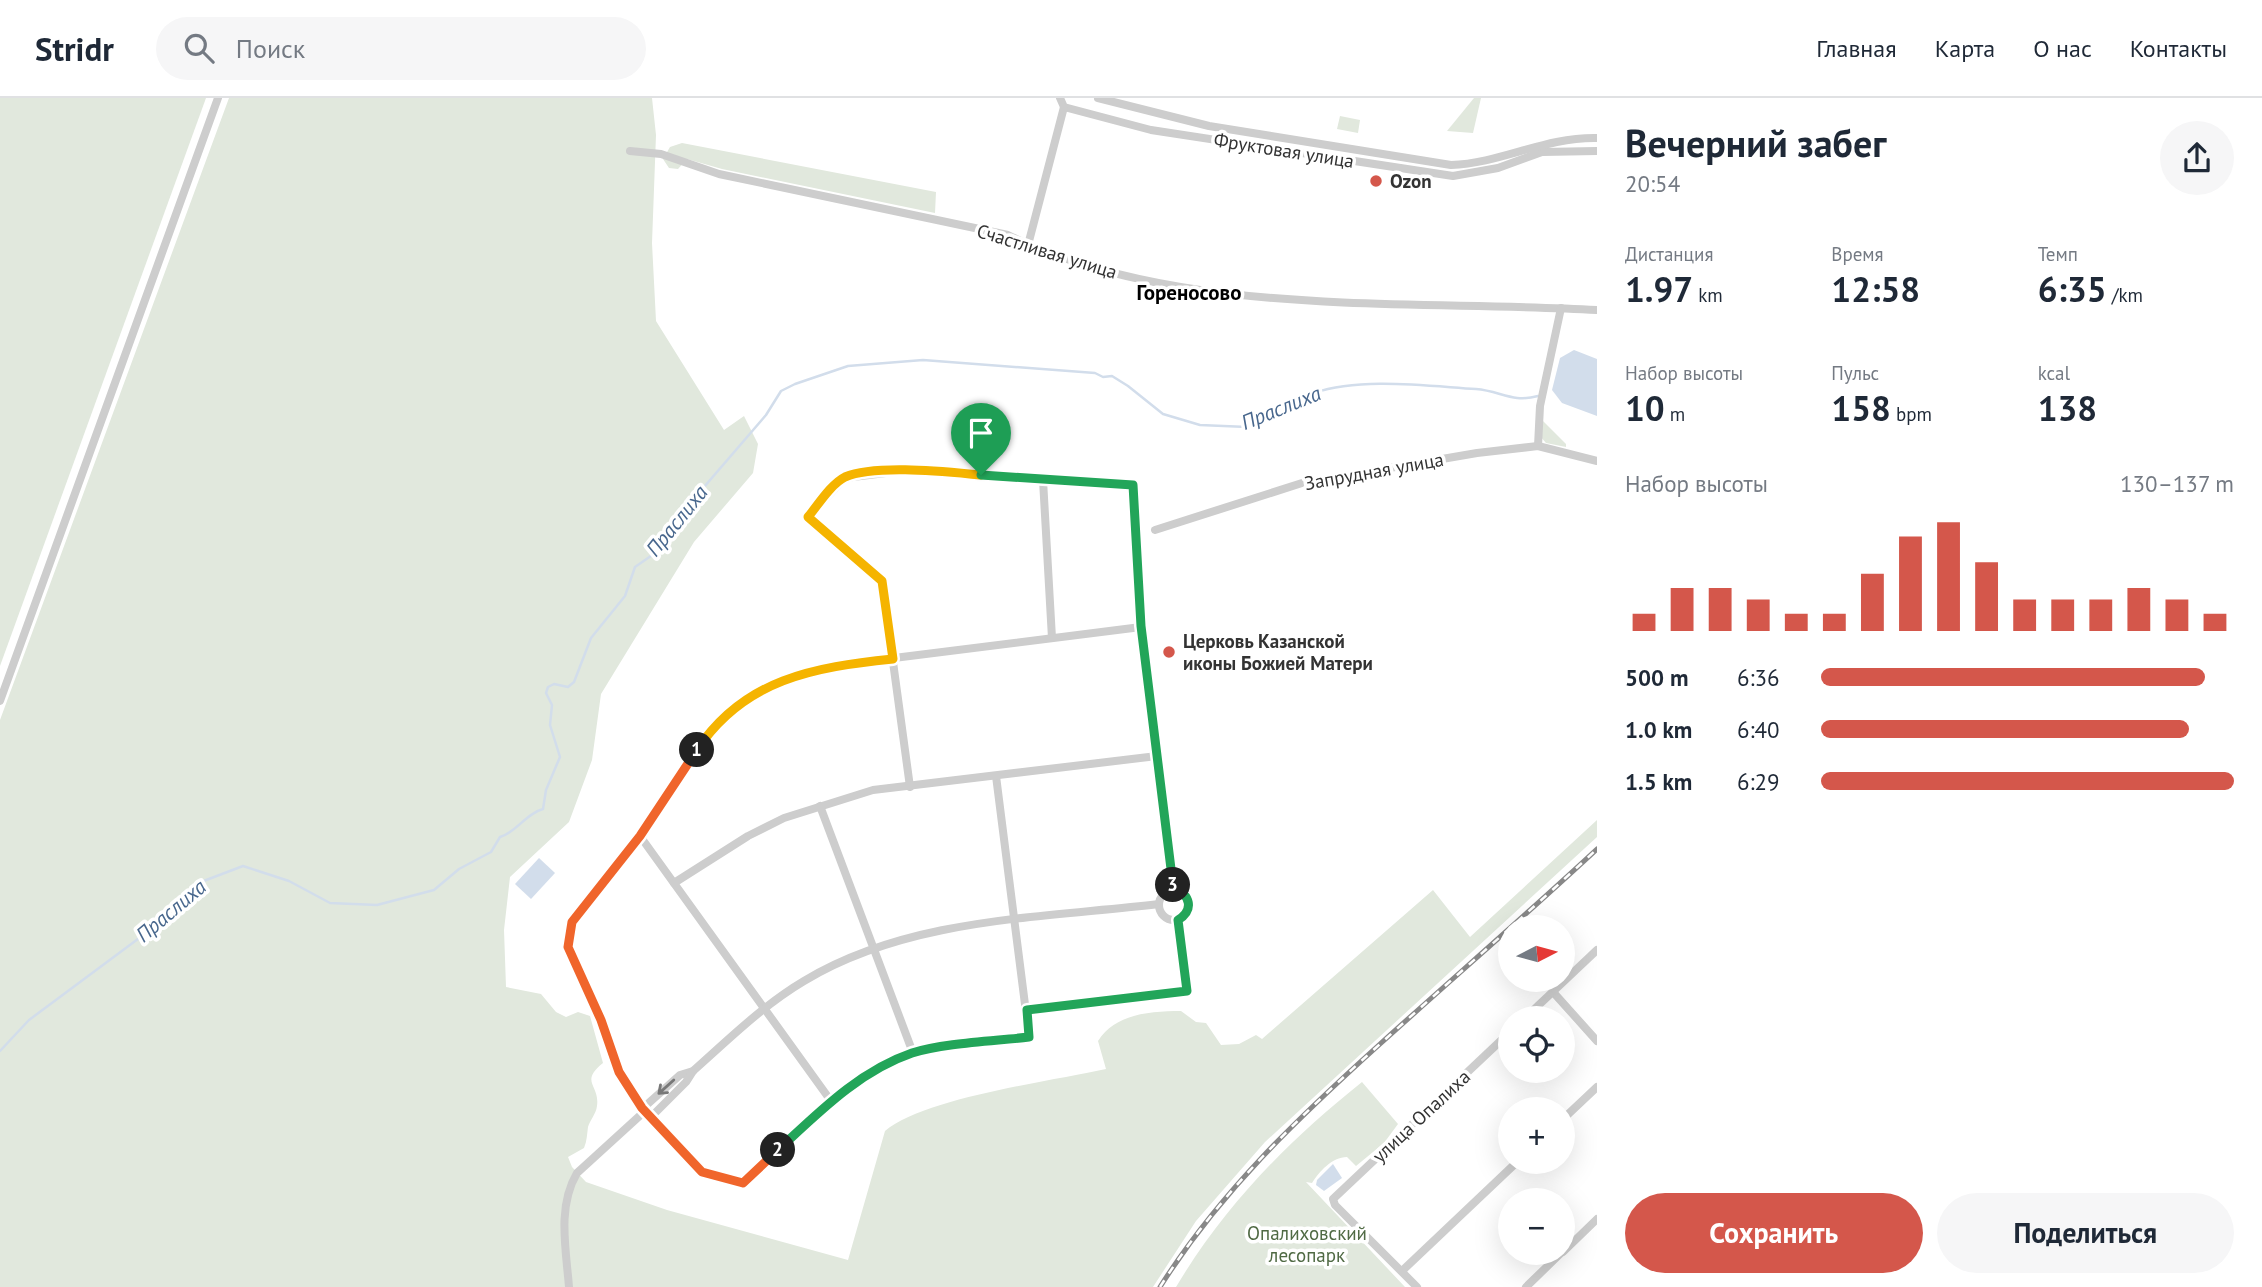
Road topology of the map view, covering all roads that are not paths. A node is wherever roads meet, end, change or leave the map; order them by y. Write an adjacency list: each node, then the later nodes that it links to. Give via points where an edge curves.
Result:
1 (218, 98): 18 (street)
2 (1060, 98): 4 (street)
3 (1098, 98): 5 (street, via 1209,126 1451,165 1473,164 1563,138)
4 (1064, 107): 7 (street, Фруктовая улица, via 1151,130 1453,176 1498,168 1542,152); 8 (street)
5 (1597, 138)
6 (630, 150): 8 (street, Счастливая улица, via 661,154 719,174 1008,235)
7 (1597, 151)
8 (1028, 245): 9 (street, Счастливая улица, via 1110,271 1201,292)
9 (1561, 308): 10 (street, Счастливая улица); 11 (street, via 1539,407)
10 (1597, 310)
11 (1538, 446): 12 (street, Запрудная улица); 14 (street, Запрудная улица, via 1302,483)
12 (1597, 461)
13 (1043, 481): 15 (street, via 1133,485); 16 (street); 17 (street, via 906,470 845,478 827,493 808,517 882,581)
14 (1156, 530)
15 (1141, 626): 16 (street); 19 (street)
16 (1052, 638): 17 (street)
17 (893, 659): 21 (street); 23 (street, via 784,678 738,703 707,736)
18 (0, 701)
19 (1157, 756): 20 (street); 25 (street)
20 (996, 776): 21 (street); 28 (street)
21 (910, 787): 22 (street, via 873,790)
22 (820, 806): 24 (street, via 748,835); 29 (street)
23 (640, 836): 24 (street); 42 (street, via 572,922 568,947 619,1072)
24 (674, 883): 34 (street)
25 (1173, 889): 26 (street, via 1160,897); 27 (street, via 1182,891 1189,907)
26 (1158, 904): 27 (street, via 1161,913); 28 (street)
27 (1178, 920): 35 (street, via 1187,991)
28 (1015, 921): 29 (street, via 945,929); 35 (street)
29 (873, 946): 34 (street, via 805,980); 38 (street)
30 (1597, 950): 31 (street)
31 (1575, 971)
32 (1553, 992): 33 (street); 36 (street)
33 (1538, 1006)
34 (764, 1008): 40 (street); 42 (street, via 693,1071 680,1075)
35 (1027, 1010): 38 (street, via 1029,1037)
36 (1597, 1041)
37 (1498, 1043): 47 (street, улица Опалиха, via 1333,1199)
38 (913, 1053): 40 (street, via 875,1070)
39 (1597, 1087): 41 (street)
40 (831, 1101): 42 (street, via 743,1183 702,1172)
41 (1575, 1108)
42 (646, 1112): 48 (street, via 577,1173 570,1186 565,1227)
43 (1504, 1174): 47 (street)
44 (1597, 1219): 45 (street)
45 (1575, 1240)
46 (1548, 1265): 50 (street)
47 (1402, 1271): 49 (street)
48 (569, 1287)
49 (1417, 1287)
50 (1525, 1287)

